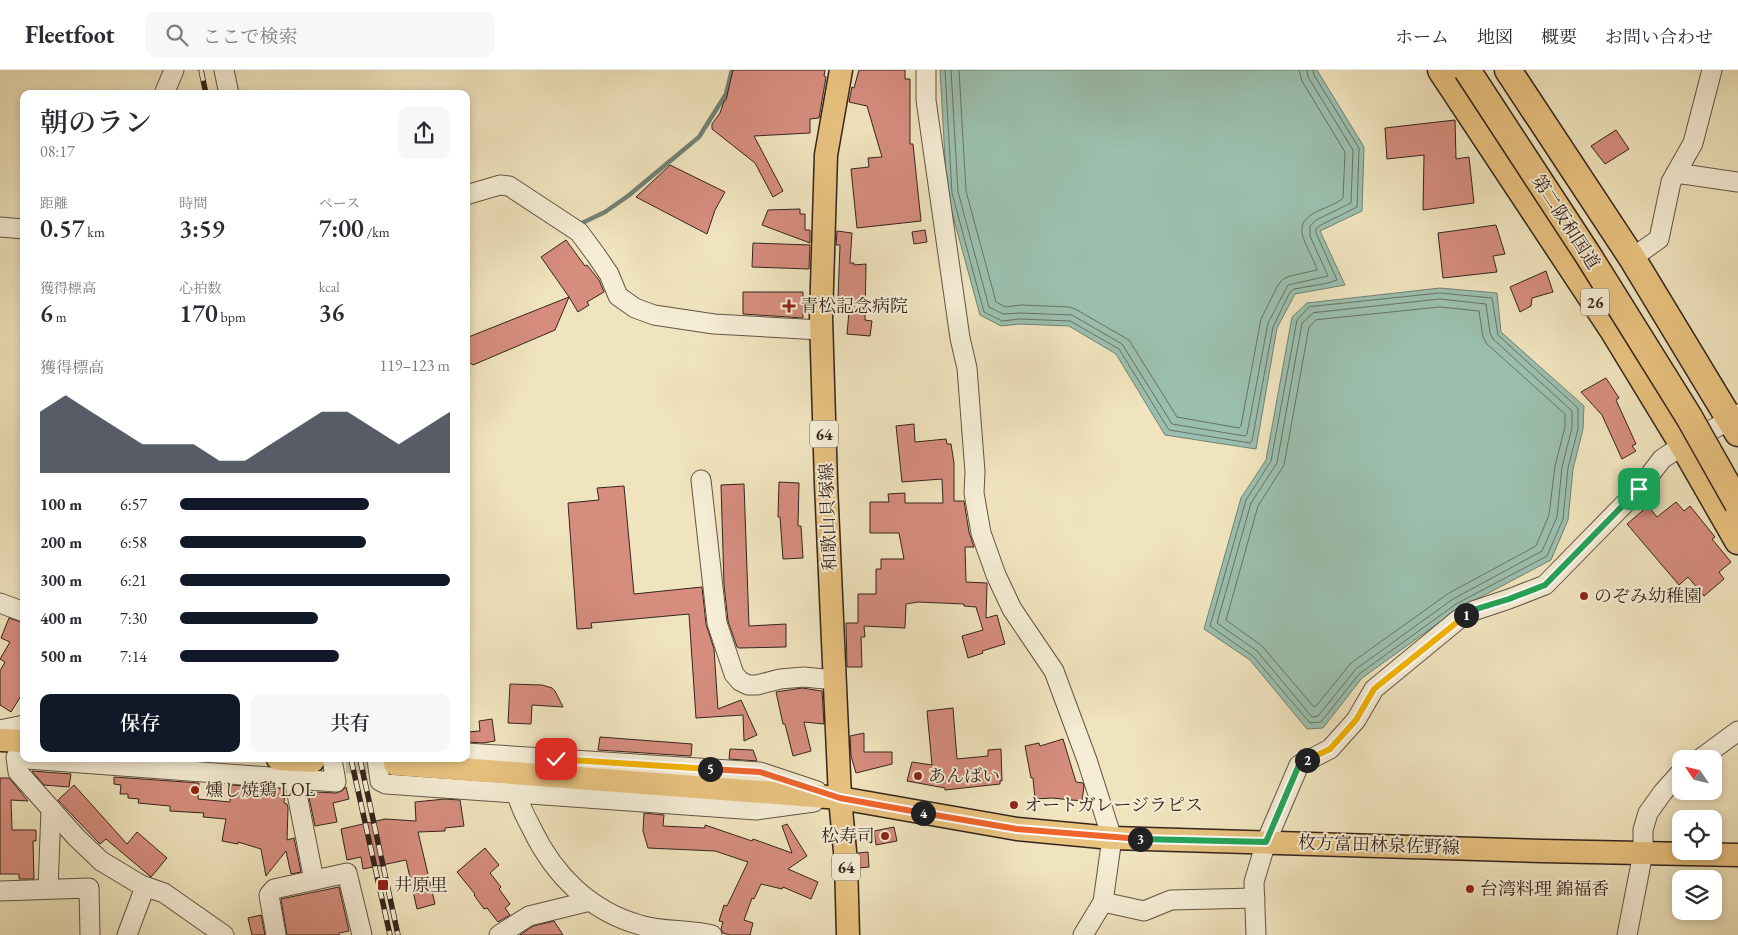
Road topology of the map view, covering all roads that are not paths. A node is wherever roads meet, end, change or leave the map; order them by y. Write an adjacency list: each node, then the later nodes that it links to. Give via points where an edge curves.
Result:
1 (174, 70): 10 (street)
2 (224, 70): 11 (street)
3 (841, 70): 18 (main road, 和歌山貝塚線 / 64, via 826,155)
4 (926, 70): 43 (street, via 928,110 967,368 974,493 981,533 1012,608 1054,670)
5 (1441, 70): 20 (highway, 26, via 1613,330)
6 (1467, 70): 23 (highway, 第二阪和国道 / 26, bridge, via 1593,263 1689,417)
7 (1487, 70): 21 (highway, 第二阪和国道 / 26, via 1706,413)
8 (1508, 70): 17 (highway)
9 (1712, 70): 12 (street, via 1693,142)
10 (166, 90)
11 (228, 90)
12 (1676, 173): 13 (street); 17 (street, via 1671,182 1659,238)
13 (1738, 182)
14 (470, 194): 18 (street, via 500,185 509,186 579,232 609,274 618,296 634,308 654,315 714,324)
15 (0, 227): 16 (street)
16 (20, 229)
17 (1632, 258): 19 (highway)
18 (821, 330): 27 (main road, 和歌山貝塚線 / 64)
19 (1735, 422): 20 (street)
20 (1683, 445): 24 (highway, 26); 44 (street, via 1662,459 1639,489 1545,585 1473,610 1374,689 1356,720 1330,749 1299,765)
21 (1738, 472)
22 (701, 480): 27 (street, via 717,623 734,674 748,685 804,677)
23 (1738, 504)
24 (1738, 541)
25 (0, 603): 26 (street)
26 (20, 610)
27 (835, 680): 41 (main road, 和歌山貝塚線 / 64)
28 (20, 726): 29 (street)
29 (0, 730)
30 (1738, 731): 32 (street)
31 (0, 740): 33 (main road)
32 (1712, 750)
33 (18, 753): 42 (street, via 18,772)
34 (470, 753): 41 (street, via 760,772)
35 (114, 762): 38 (street)
36 (324, 762): 38 (street, via 336,782)
37 (386, 762): 40 (street, via 380,781 386,784); 41 (main road, 枚方富田林泉佐野線)
38 (294, 779): 47 (street)
39 (1672, 782): 45 (street, via 1648,813 1643,830)
40 (517, 794): 41 (street, via 756,810); 52 (street, via 539,844 560,874)
41 (840, 798): 43 (main road, 枚方富田林泉佐野線, via 1017,829); 61 (main road, 和歌山貝塚線 / 64)
42 (51, 809): 48 (street, via 102,861); 49 (street)
43 (1112, 838): 44 (main road, 枚方富田林泉佐野線); 53 (street)
44 (1266, 842): 45 (main road, 枚方富田林泉佐野線); 51 (street, via 1254,882)
45 (1643, 853): 46 (main road, 枚方富田林泉佐野線); 64 (street)
46 (1738, 854)
47 (314, 880): 57 (street, via 274,889 269,896); 58 (street, via 347,873)
48 (145, 887): 55 (street); 56 (street, via 164,893)
49 (48, 889): 50 (street); 54 (street, via 89,888)
50 (0, 891)
51 (1255, 898): 53 (street, via 1171,900 1144,911); 63 (street)
52 (590, 901): 59 (street, via 529,916); 60 (street, via 619,919 642,926)
53 (1103, 902): 62 (street)
54 (90, 935)
55 (128, 935)
56 (224, 935)
57 (276, 935)
58 (362, 935)
59 (499, 935)
60 (712, 935)
61 (848, 935)
62 (1083, 935)
63 (1256, 935)
64 (1627, 935)

